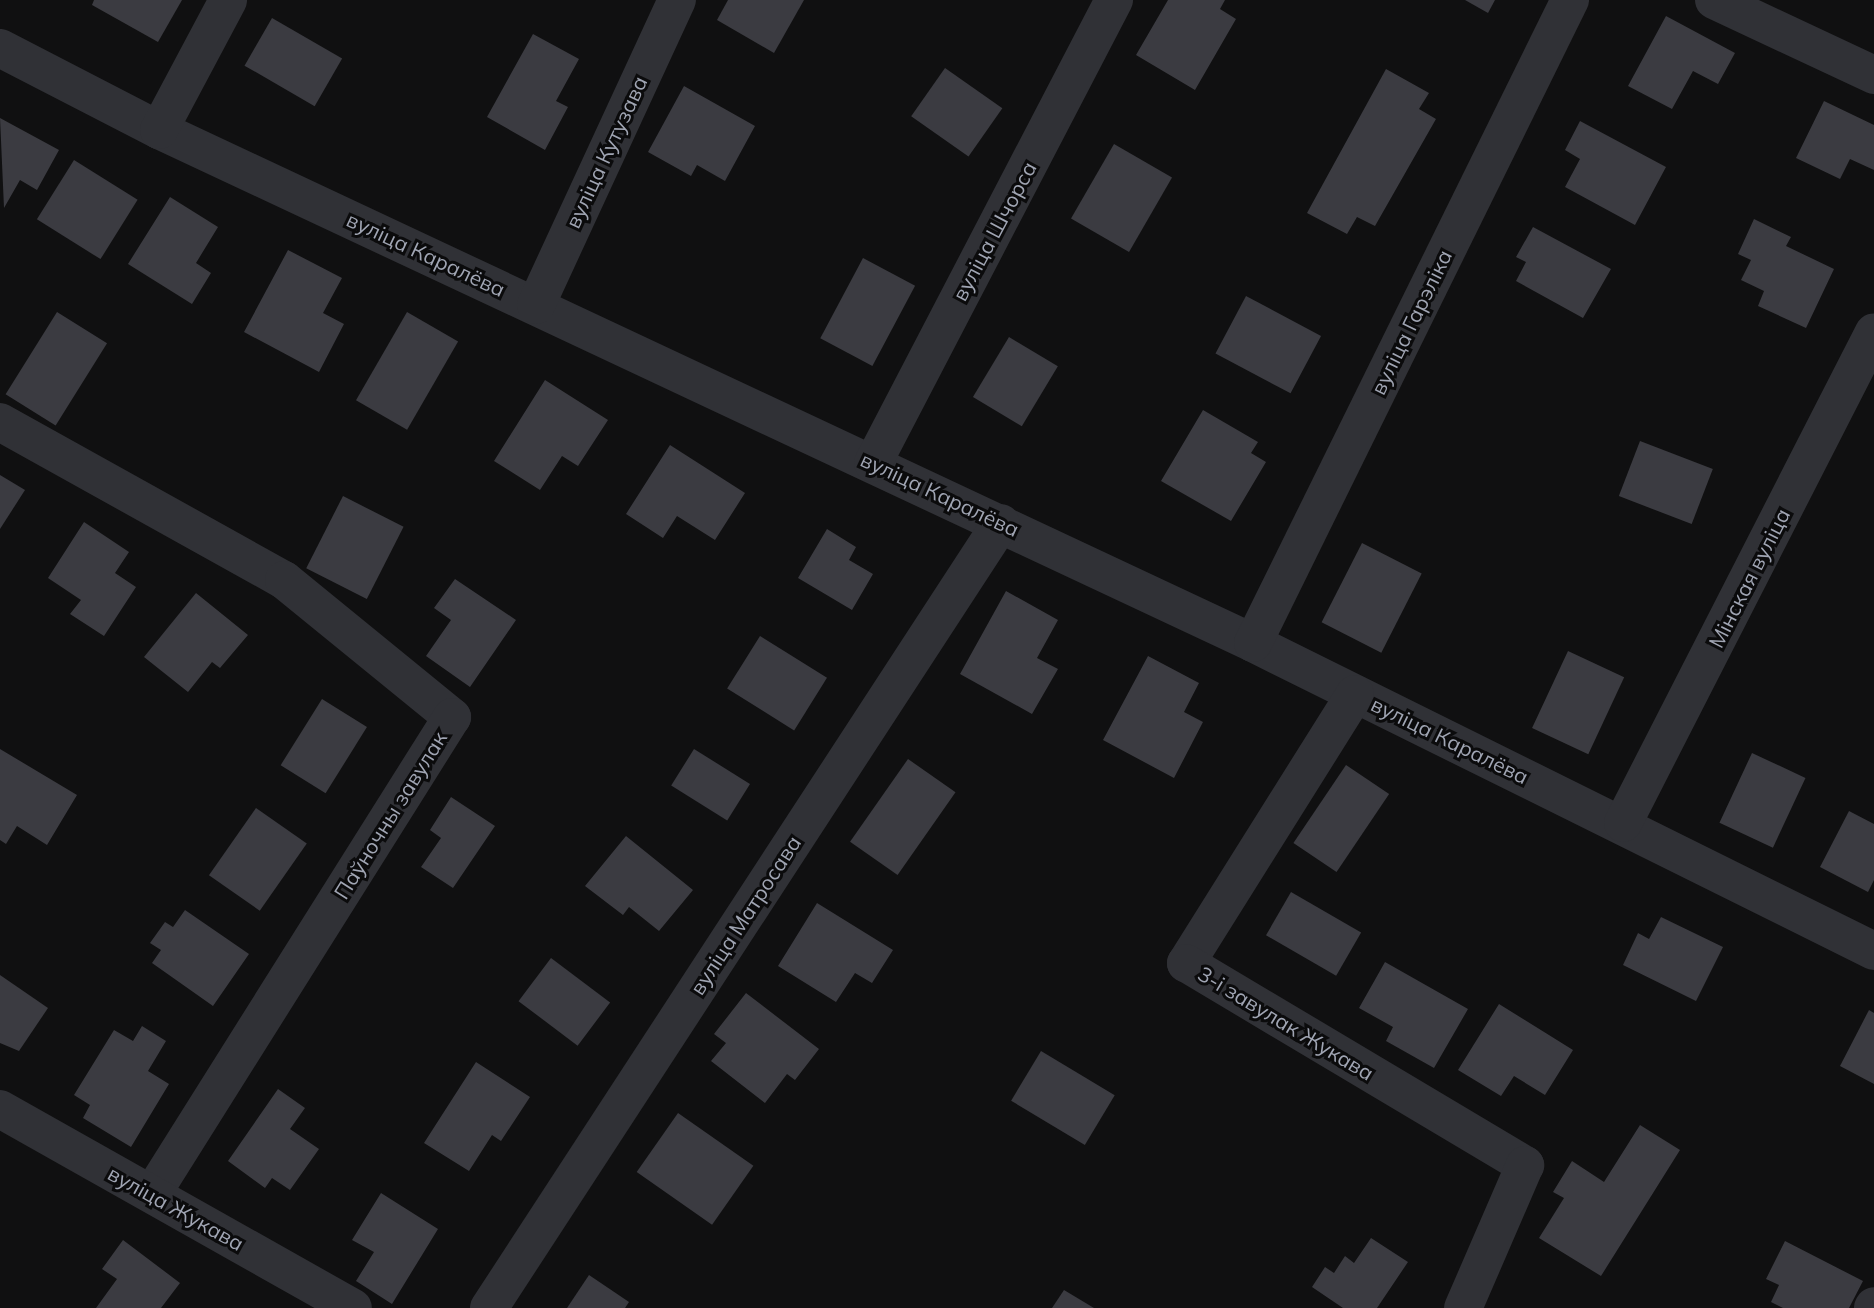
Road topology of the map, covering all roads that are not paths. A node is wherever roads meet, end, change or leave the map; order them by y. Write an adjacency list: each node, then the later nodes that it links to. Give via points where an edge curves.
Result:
1 (228, 0): 8 (street)
2 (677, 0): 9 (street, вуліца Кутузава)
3 (1114, 0): 12 (street, вуліца Шчорса)
4 (1570, 0): 14 (street, вуліца Гарэліка)
5 (1714, 0): 7 (street)
6 (0, 48): 8 (street, вуліца Каралёва)
7 (1874, 75)
8 (159, 130): 9 (street, вуліца Каралёва)
9 (536, 305): 12 (street, вуліца Каралёва)
10 (1874, 332): 16 (street, Мінская вуліца)
11 (0, 422): 19 (street, Паўночны завулак, via 284,580 452,717)
12 (873, 463): 13 (street, вуліца Каралёва)
13 (1001, 523): 14 (street, вуліца Каралёва); 21 (street, вуліца Матросава)
14 (1253, 643): 15 (street, вуліца Каралёва)
15 (1355, 694): 16 (street, вуліца Каралёва); 22 (street, 3-і завулак Жукава, via 1186,963 1525,1166)
16 (1623, 824): 17 (street, вуліца Каралёва)
17 (1874, 951)
18 (0, 1109): 19 (street, вуліца Жукава)
19 (152, 1194): 20 (street, вуліца Жукава)
20 (353, 1308)
21 (489, 1308)
22 (1463, 1308)

